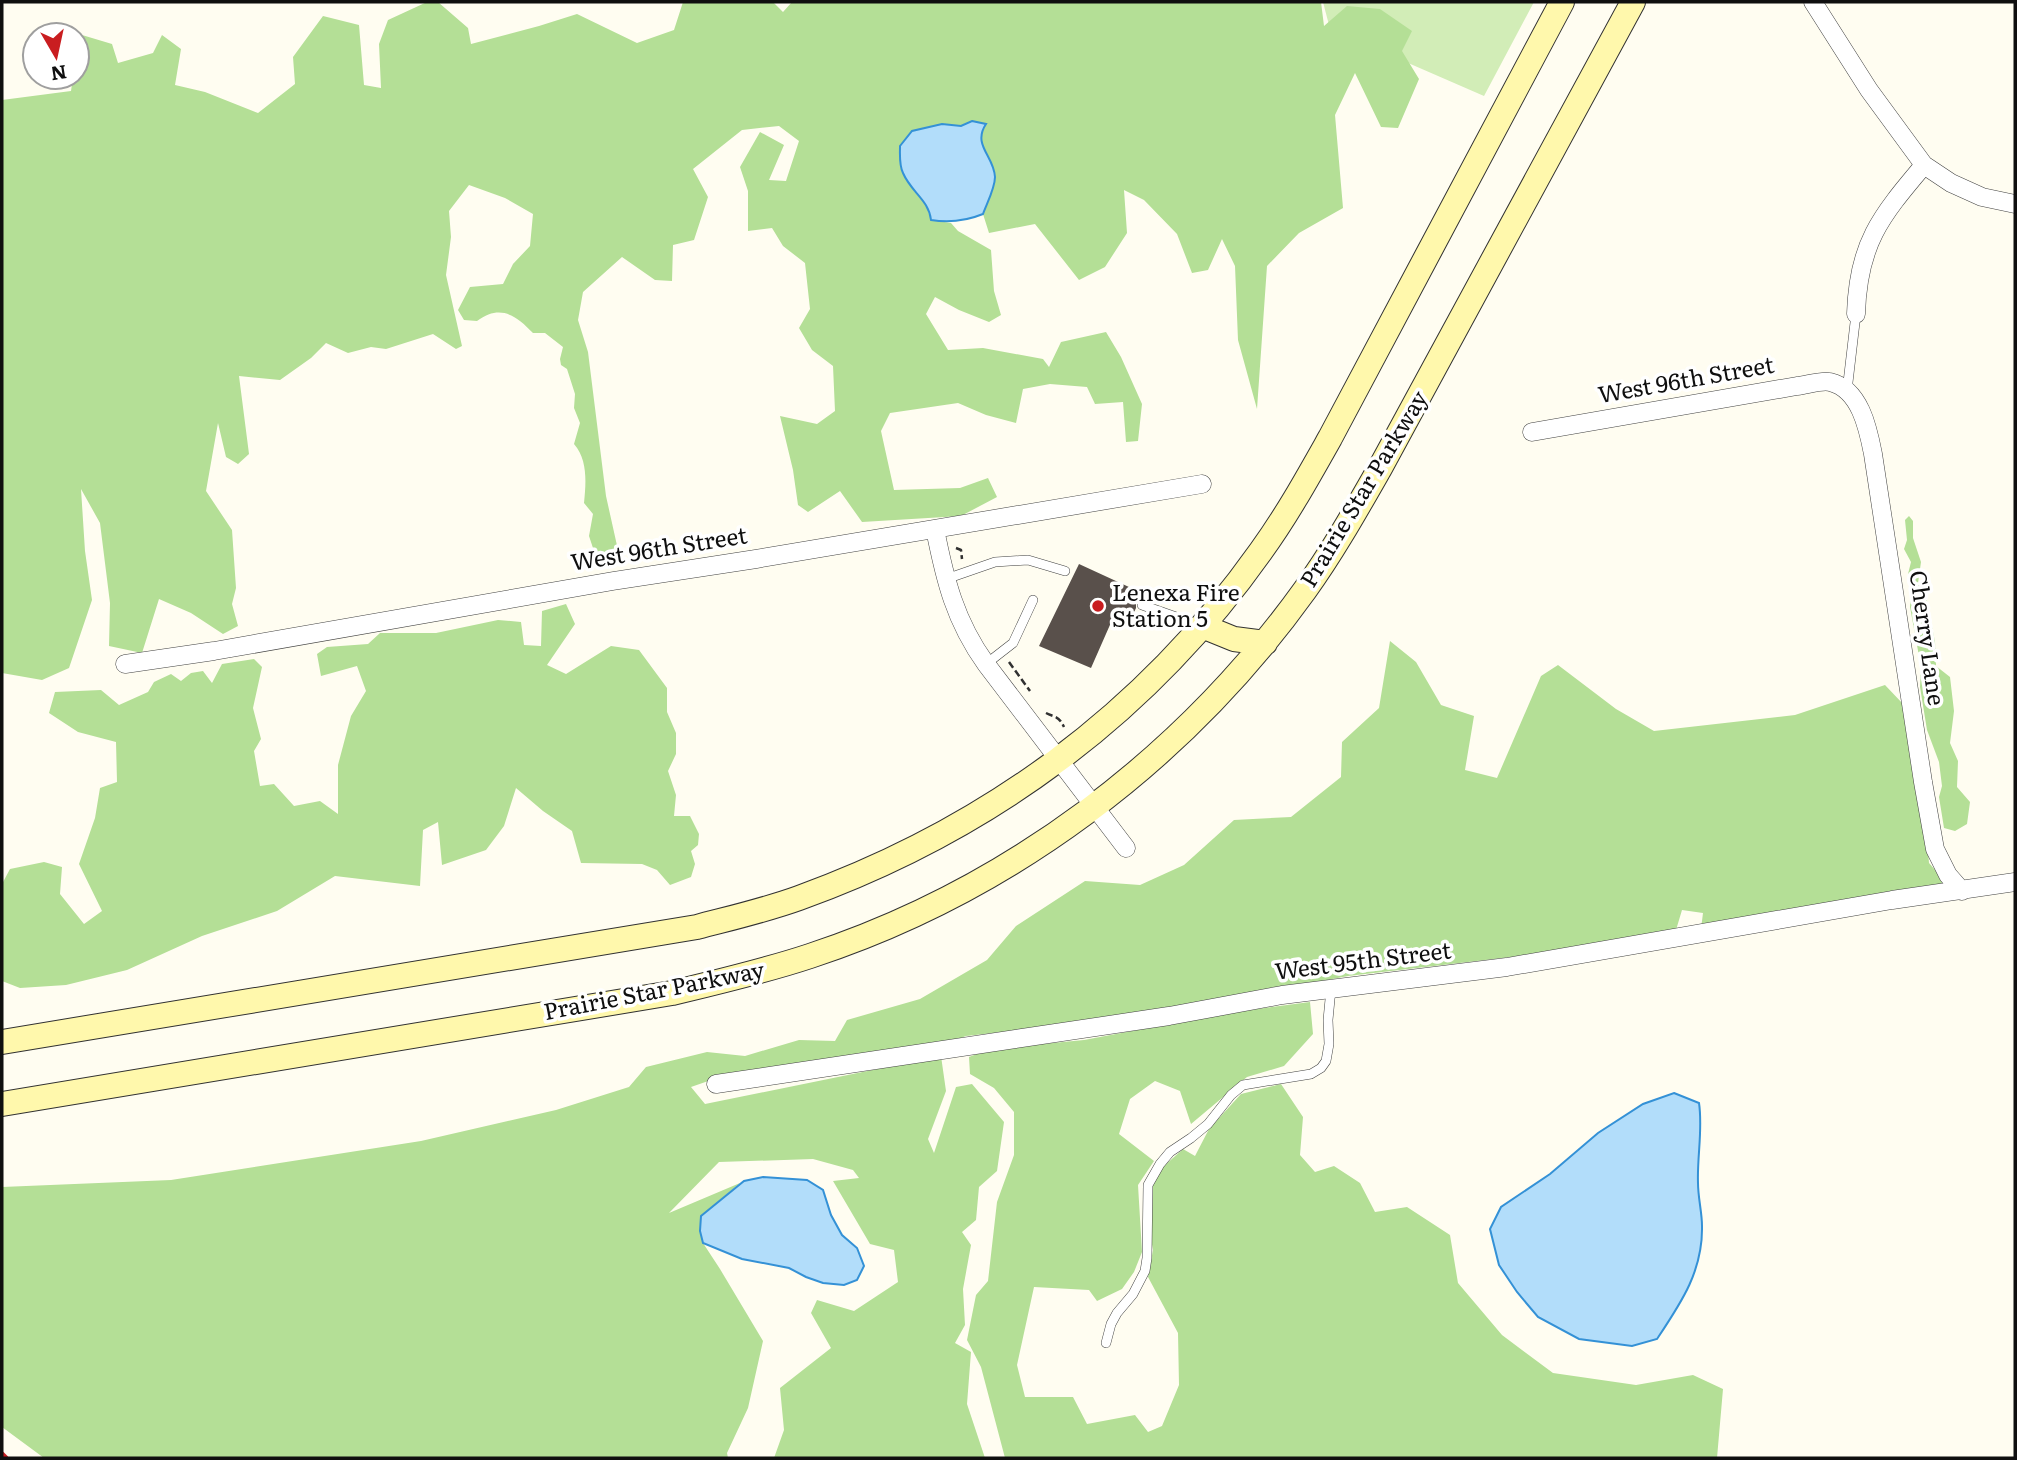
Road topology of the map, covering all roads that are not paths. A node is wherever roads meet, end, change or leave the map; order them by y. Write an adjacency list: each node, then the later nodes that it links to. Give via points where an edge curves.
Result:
1 (1562, 2): 15 (main road, via 1298,495 1262,551)
2 (1633, 2): 16 (main road, Prairie Star Parkway, via 1345,530)
3 (1813, 2): 4 (street)
4 (1924, 165): 5 (street, via 1982,197); 6 (street, via 1870,239 1861,264)
5 (2015, 204)
6 (1856, 314): 7 (lane)
7 (1847, 391): 8 (street, West 96th Street, via 1829,382); 23 (street, Cherry Lane, via 1869,432 1935,849)
8 (1532, 432)
9 (1202, 484): 10 (street, West 96th Street)
10 (935, 529): 12 (street); 17 (street, West 96th Street)
11 (1065, 571): 12 (lane, via 1028,560 995,562)
12 (946, 579): 18 (street, via 959,618)
13 (1033, 600): 18 (lane, via 1013,643)
14 (1142, 605): 15 (lane)
15 (1202, 626): 16 (main road, via 1234,639); 19 (main road, via 1108,721)
16 (1265, 643): 20 (main road, Prairie Star Parkway, via 1178,737)
17 (125, 664)
18 (986, 664): 19 (street)
19 (1058, 760): 20 (street); 25 (main road, via 1008,796 910,852 851,879 744,915 650,936)
20 (1094, 807): 21 (street); 27 (main road, Prairie Star Parkway, via 1035,848 929,907 866,936 761,971 672,993)
21 (1126, 848)
22 (2015, 882): 23 (street, West 95th Street)
23 (1962, 891): 24 (street, West 95th Street, via 1507,967)
24 (1331, 989): 26 (street, West 95th Street); 28 (lane, via 1329,1044 1321,1068 1311,1074 1244,1085 1208,1124 1160,1164 1148,1185 1145,1271 1116,1313)
25 (2, 1042)
26 (716, 1084)
27 (2, 1104)
28 (1105, 1343)

